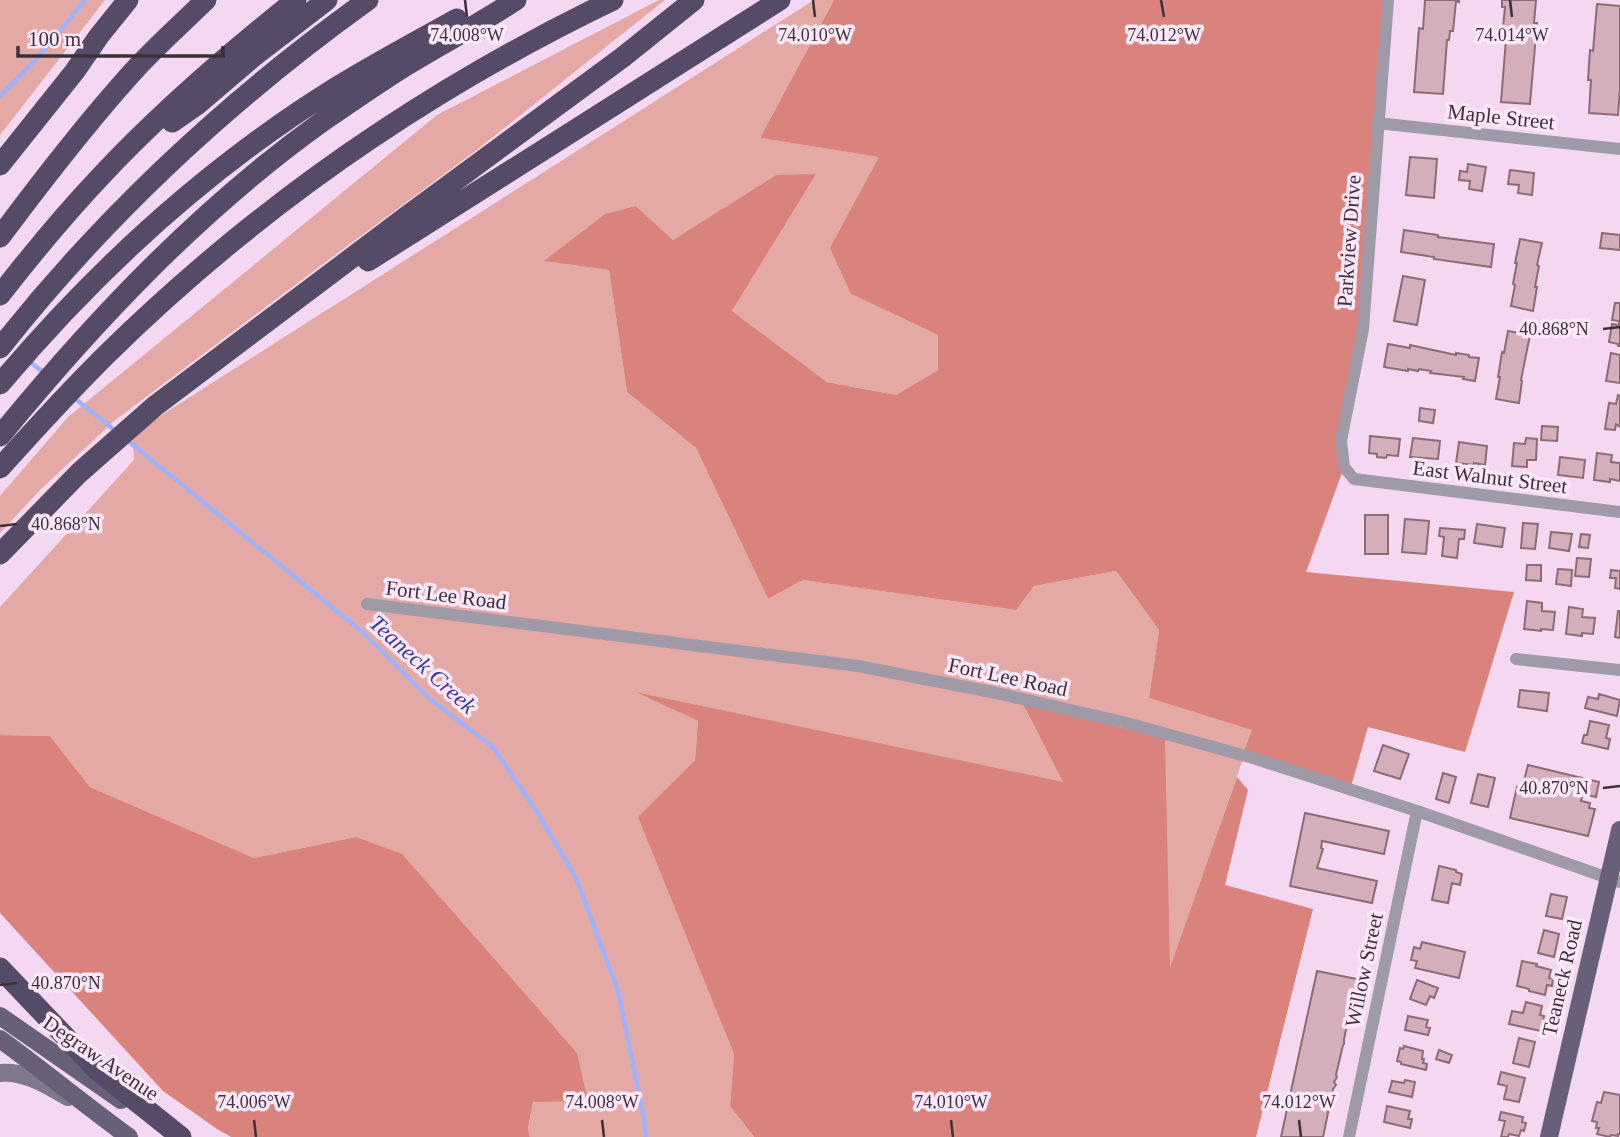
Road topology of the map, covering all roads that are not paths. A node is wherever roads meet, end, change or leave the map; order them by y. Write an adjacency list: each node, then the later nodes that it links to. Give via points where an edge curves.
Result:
1 (128, 0): 15 (highway)
2 (141, 0): 15 (highway)
3 (191, 0): 14 (highway)
4 (206, 0): 14 (highway)
5 (296, 0): 18 (highway)
6 (327, 0): 18 (highway, via 198,104)
7 (368, 0): 23 (highway, via 276,69 198,136 89,245)
8 (495, 0): 24 (highway, via 336,88 232,160 162,216 97,277)
9 (516, 0): 25 (highway, via 373,86 223,200 110,310)
10 (613, 0): 26 (highway, via 450,88 244,232 130,332)
11 (694, 0): 22 (highway)
12 (780, 0): 22 (highway)
13 (1388, 0): 16 (street, Parkview Drive)
14 (142, 62): 20 (highway)
15 (75, 71): 19 (highway)
16 (1377, 123): 17 (street, Maple Street); 27 (street, Parkview Drive, via 1363,330 1340,441 1344,467)
17 (1620, 149)
18 (123, 154): 21 (highway)
19 (0, 165)
20 (0, 237)
21 (0, 295)
22 (290, 306): 29 (highway, via 134,424)
23 (0, 348)
24 (6, 377)
25 (0, 436)
26 (0, 468)
27 (1354, 479): 28 (street, East Walnut Street)
28 (1620, 512)
29 (0, 554)
30 (366, 604): 33 (street, Fort Lee Road, via 886,671 1123,722)
31 (1516, 659): 32 (street)
32 (1620, 670)
33 (1417, 811): 35 (street, Fort Lee Road); 43 (street, Willow Street)
34 (1620, 830): 35 (main road, Teaneck Road)
35 (1615, 880): 44 (main road, Teaneck Road)
36 (0, 968): 42 (highway, via 97,1070)
37 (0, 1016): 42 (main road, Degraw Avenue)
38 (0, 1039): 40 (main road, Degraw Avenue)
39 (0, 1073): 40 (main road, via 27,1076)
40 (87, 1107): 41 (main road, Degraw Avenue)
41 (129, 1137)
42 (178, 1137)
43 (1349, 1137)
44 (1549, 1137)

